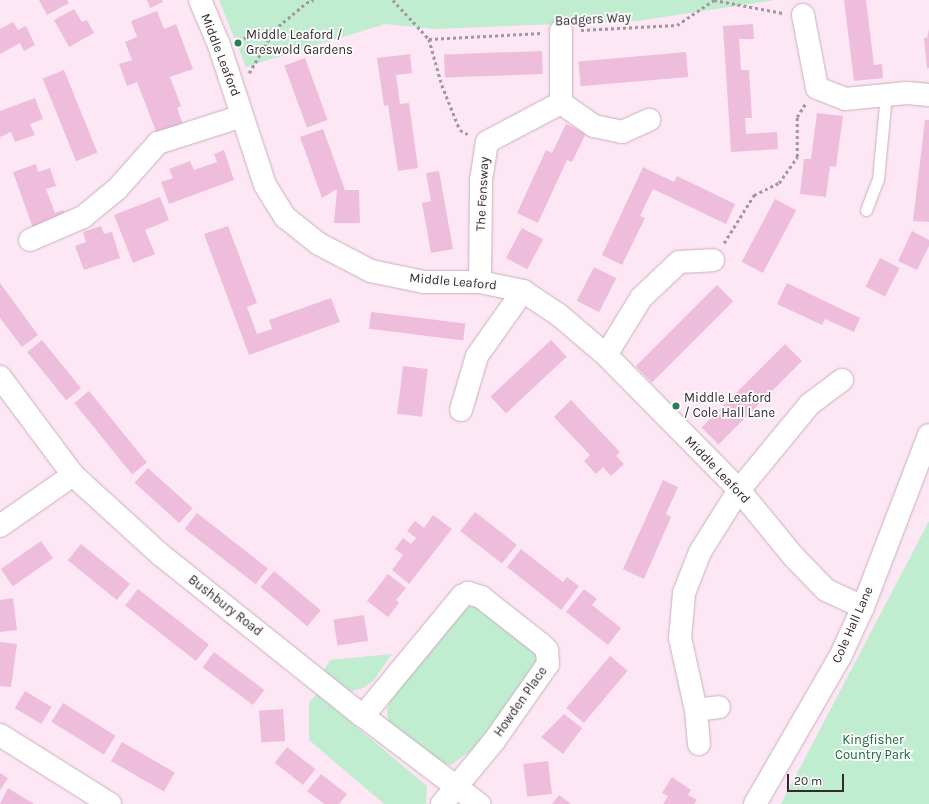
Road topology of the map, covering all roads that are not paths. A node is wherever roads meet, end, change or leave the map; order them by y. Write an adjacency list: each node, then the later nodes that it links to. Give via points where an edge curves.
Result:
1 (200, 0): 7 (street, Middle Leaford, via 219,45)
2 (804, 15): 4 (street, via 816,88 845,98)
3 (561, 31): 6 (street)
4 (886, 95): 5 (street); 9 (lane, via 878,179)
5 (929, 95)
6 (561, 103): 8 (street, via 594,126 622,132); 12 (street, The Fensway, via 487,142 481,180)
7 (239, 106): 10 (street, via 158,143 117,189 83,217); 12 (street, Middle Leaford, via 265,185 285,217 319,244 371,271 424,282)
8 (649, 120)
9 (866, 210)
10 (30, 240)
11 (713, 260): 14 (street, via 679,262 641,298)
12 (480, 282): 13 (street, Middle Leaford)
13 (523, 291): 14 (street, Middle Leaford, via 559,315); 17 (street, via 477,356)
14 (606, 355): 20 (street, Middle Leaford)
15 (0, 377): 19 (street, Bushbury Road)
16 (842, 380): 20 (street, via 810,404)
17 (461, 410)
18 (929, 435): 22 (street, Cole Hall Lane)
19 (73, 475): 21 (street); 25 (street, Bushbury Road, via 161,555)
20 (739, 490): 22 (street, Middle Leaford, via 793,556 826,590); 24 (street, via 700,552 684,593 680,638)
21 (0, 526)
22 (863, 607): 32 (street, Cole Hall Lane, via 840,657)
23 (720, 707): 24 (street)
24 (696, 710): 27 (street)
25 (364, 716): 28 (street, Bushbury Road); 28 (street, Howden Place, via 453,604 468,593 481,597 541,644 549,658 543,671 494,741)
26 (0, 734): 29 (street)
27 (700, 744)
28 (457, 787): 30 (street); 31 (street, Bushbury Road)
29 (110, 804)
30 (442, 804)
31 (479, 804)
32 (755, 804)

